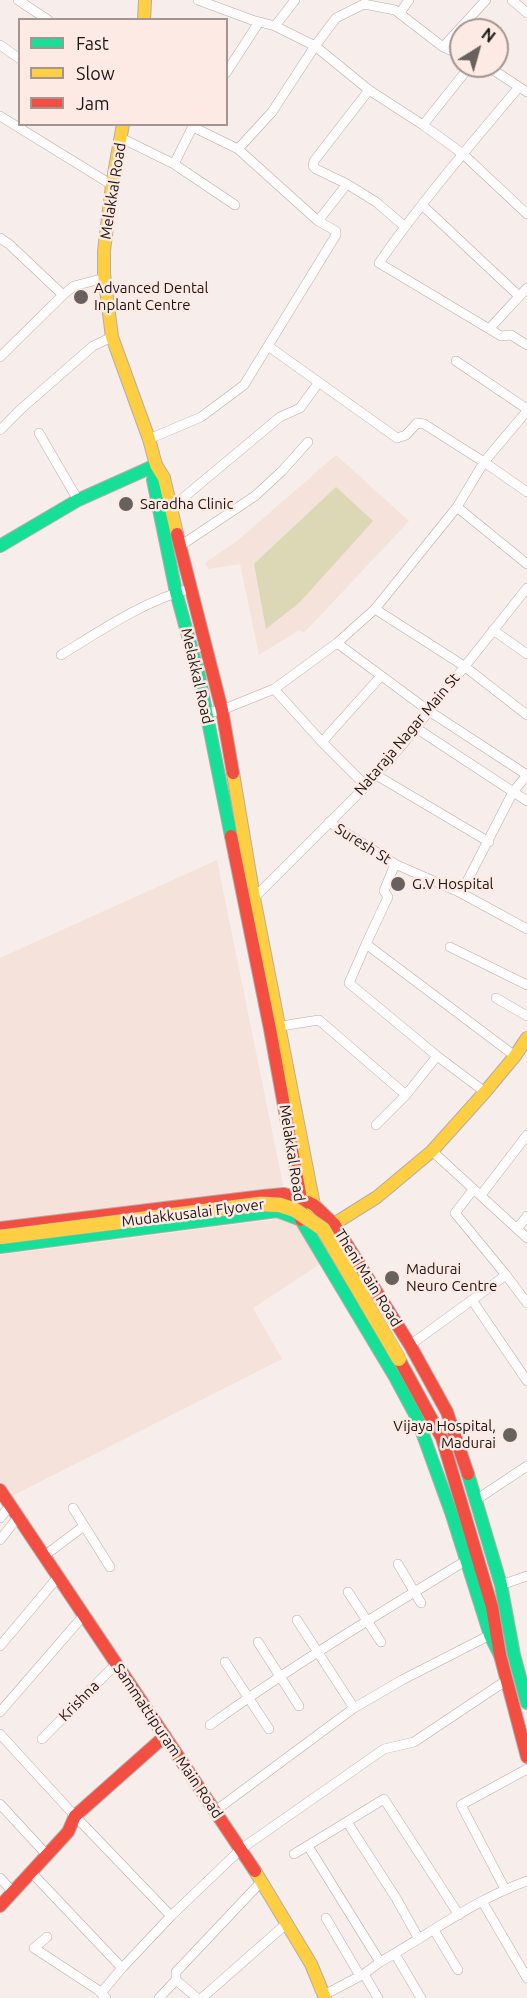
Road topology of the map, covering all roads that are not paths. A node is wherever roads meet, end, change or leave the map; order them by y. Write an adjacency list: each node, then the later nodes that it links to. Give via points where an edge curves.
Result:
1 (18, 0): 8 (street)
2 (145, 0): 12 (main road)
3 (198, 0): 13 (street)
4 (295, 0): 14 (street)
5 (409, 0): 9 (street)
6 (486, 0): 17 (street)
7 (512, 0): 10 (street)
8 (33, 4): 11 (street)
9 (400, 13): 16 (street, via 364,4 336,18); 17 (street)
10 (527, 13)
11 (46, 18)
12 (144, 18)
13 (259, 22): 14 (street); 20 (street)
14 (275, 26): 16 (street)
15 (0, 45): 19 (street)
16 (315, 46): 24 (street); 29 (street, via 272,112)
17 (443, 47): 18 (street)
18 (449, 50)
19 (18, 58)
20 (228, 70)
21 (460, 78): 26 (street)
22 (506, 78): 23 (street)
23 (523, 89): 30 (street)
24 (369, 90): 26 (street); 32 (street, via 314,161 316,169)
25 (0, 116): 33 (street)
26 (423, 125): 30 (street)
27 (194, 126): 29 (street); 31 (street)
28 (119, 130): 31 (street); 33 (main road, Melakkal Road)
29 (238, 149): 37 (street)
30 (463, 154): 35 (street); 36 (street)
31 (174, 164): 34 (street)
32 (347, 184): 37 (street); 38 (street)
33 (112, 185): 40 (main road, Melakkal Road, via 104,251)
34 (235, 205)
35 (422, 206): 38 (street); 43 (street)
36 (527, 214)
37 (318, 221): 47 (street, via 336,235)
38 (404, 226): 44 (street, via 379,263)
39 (0, 238): 42 (street)
40 (105, 278): 42 (street, via 74,286); 45 (main road, Melakkal Road)
41 (527, 288): 43 (street)
42 (63, 295): 48 (street)
43 (519, 296): 44 (street)
44 (490, 328): 46 (street)
45 (112, 337): 52 (street, via 93,346); 54 (main road, Melakkal Road)
46 (527, 345)
47 (268, 346): 50 (street); 54 (street, via 244,385 201,417)
48 (0, 357)
49 (456, 361): 51 (street)
50 (319, 382): 56 (street, via 398,438 417,423 424,424); 61 (street, via 300,408 280,417)
51 (527, 410): 56 (street)
52 (0, 430)
53 (39, 433): 59 (street)
54 (149, 439): 57 (main road, Melakkal Road)
55 (308, 442): 63 (street, via 255,496)
56 (484, 462): 58 (street); 60 (street)
57 (156, 465): 59 (main road); 61 (main road, Melakkal Road, via 164,478); 67 (main road, Melakkal Road, via 153,480)
58 (527, 492)
59 (78, 501): 62 (main road)
60 (457, 507): 64 (street); 68 (street)
61 (171, 508): 63 (main road, Melakkal Road)
62 (0, 546)
63 (180, 546): 65 (main road, Melakkal Road)
64 (527, 564)
65 (192, 588): 67 (street); 76 (main road, Melakkal Road)
66 (527, 588): 69 (street, Nataraja Nagar Main St)
67 (176, 592): 72 (street); 78 (main road, Melakkal Road)
68 (375, 609): 70 (street); 73 (street)
69 (493, 630): 71 (street); 73 (street, Nataraja Nagar Main St)
70 (337, 643): 74 (street); 75 (street)
71 (527, 654)
72 (61, 655)
73 (464, 666): 77 (street, Nataraja Nagar Main St); 79 (street)
74 (381, 676): 77 (street); 81 (street)
75 (274, 689): 76 (street); 81 (street)
76 (222, 710): 78 (street); 91 (main road, Melakkal Road)
77 (429, 711): 80 (street, Nataraja Nagar Main St); 83 (street)
78 (206, 712): 108 (main road, Melakkal Road)
79 (527, 715)
80 (416, 728): 82 (street, Nataraja Nagar Main St); 85 (street)
81 (322, 742): 84 (street)
82 (376, 775): 84 (street, Nataraja Nagar Main St); 88 (street)
83 (527, 775): 85 (street)
84 (366, 786): 87 (street, Nataraja Nagar Main St)
85 (513, 792): 86 (street); 88 (street)
86 (527, 801)
87 (329, 822): 89 (street, Suresh St); 91 (street, Nataraja Nagar Main St)
88 (489, 842): 90 (street)
89 (395, 864): 90 (street, Suresh St); 93 (street, via 384,891 388,897)
90 (461, 893): 92 (street, Suresh St)
91 (254, 898): 98 (main road, Melakkal Road)
92 (527, 929)
93 (366, 944): 100 (street, via 349,983); 101 (street)
94 (450, 947): 95 (street)
95 (527, 985)
96 (496, 998): 97 (street)
97 (527, 1016)
98 (280, 1026): 103 (street, via 319,1020); 109 (main road, Melakkal Road)
99 (527, 1038): 101 (main road)
100 (437, 1056): 102 (street); 103 (street)
101 (515, 1056): 102 (main road)
102 (485, 1092): 106 (main road)
103 (406, 1095): 104 (street)
104 (376, 1125)
105 (527, 1135): 107 (street)
106 (432, 1151): 107 (street); 112 (main road, via 378,1197)
107 (477, 1193): 114 (street); 118 (street, via 455,1213)
108 (301, 1199): 109 (main road, Theni Main Road); 111 (main road, Melakkal Road); 113 (main road, Theni Main Road, via 284,1194 263,1196)
109 (314, 1205): 111 (main road, Melakkal Road); 112 (main road, Theni Main Road)
110 (527, 1216): 114 (street)
111 (301, 1220): 117 (main road, via 277,1211); 132 (main road, Theni Main Road, via 417,1418)
112 (334, 1224): 121 (main road, Theni Main Road)
113 (0, 1228)
114 (517, 1229): 116 (street)
115 (0, 1237): 141 (main road, Mudakkusalai Flyover, bridge, via 261,1204 277,1203 306,1215 323,1229 442,1438)
116 (527, 1238)
117 (0, 1247)
118 (506, 1275): 119 (street); 120 (street)
119 (472, 1300): 121 (street); 122 (street)
120 (527, 1303)
121 (410, 1345): 125 (main road, Theni Main Road, via 447,1412)
122 (527, 1381)
123 (527, 1466): 125 (street)
124 (0, 1490): 127 (main road, Sammattipuram Main Road)
125 (476, 1500): 137 (main road, Theni Main Road)
126 (73, 1508): 129 (street)
127 (14, 1511): 128 (street); 130 (street); 131 (main road, Sammattipuram Main Road)
128 (0, 1518)
129 (84, 1526): 131 (street); 134 (street)
130 (0, 1540)
131 (44, 1556): 136 (main road, Sammattipuram Main Road)
132 (467, 1560): 139 (street); 145 (main road, Theni Main Road)
133 (398, 1564): 139 (street)
134 (110, 1567)
135 (527, 1576): 137 (street)
136 (58, 1577): 142 (main road, Sammattipuram Main Road); 148 (street)
137 (501, 1585): 152 (main road, Theni Main Road)
138 (348, 1592): 144 (street)
139 (415, 1592): 140 (street); 144 (street)
140 (421, 1603)
141 (492, 1607): 152 (main road, Theni Main Road)
142 (84, 1616): 151 (main road, Sammattipuram Main Road); 158 (street)
143 (297, 1620): 149 (street)
144 (367, 1621): 147 (street); 149 (street)
145 (490, 1635): 152 (main road, Theni Main Road); 157 (street)
146 (258, 1642): 153 (street)
147 (381, 1642)
148 (0, 1646)
149 (318, 1651): 153 (street); 157 (street)
150 (225, 1662): 154 (street)
151 (116, 1664): 162 (main road, Sammattipuram Main Road); 163 (street, Krishna)
152 (511, 1664): 155 (main road, Theni Main Road); 164 (main road, Theni Main Road); 171 (street, via 414,1742 384,1749)
153 (279, 1676): 154 (street); 156 (street)
154 (248, 1697): 159 (street); 160 (street)
155 (527, 1703)
156 (299, 1706)
157 (354, 1708): 167 (street)
158 (0, 1712)
159 (210, 1725)
160 (269, 1729)
161 (0, 1734): 168 (street)
162 (165, 1736): 167 (main road, Sammattipuram Main Road); 168 (main road)
163 (42, 1739)
164 (527, 1757)
165 (527, 1769): 178 (street, via 461,1804)
166 (0, 1804): 173 (street)
167 (215, 1811): 171 (main road, Sammattipuram Main Road)
168 (75, 1816): 173 (main road, via 68,1832); 183 (street)
169 (347, 1822): 170 (street); 182 (street, via 384,1799); 188 (street)
170 (308, 1846): 172 (street); 190 (street)
171 (241, 1849): 177 (main road, Sammattipuram Main Road); 183 (street)
172 (294, 1854)
173 (47, 1855): 174 (main road)
174 (31, 1872): 179 (main road); 191 (street)
175 (0, 1878): 179 (street)
176 (527, 1881): 178 (street)
177 (261, 1882): 185 (main road, Sammattipuram Main Road); 195 (street, via 176,1972)
178 (506, 1889): 180 (street)
179 (13, 1892): 181 (main road)
180 (482, 1901): 182 (street); 194 (street)
181 (0, 1906)
182 (459, 1915): 186 (street)
183 (171, 1916): 191 (street)
184 (326, 1918): 193 (street)
185 (286, 1924): 197 (main road, Sammattipuram Main Road); 200 (street)
186 (434, 1930): 188 (street); 192 (street)
187 (47, 1937): 196 (street, via 34,1948)
188 (419, 1939): 189 (street)
189 (395, 1954): 190 (street); 202 (street)
190 (380, 1962): 193 (street)
191 (122, 1968): 196 (street)
192 (458, 1970)
193 (362, 1975): 197 (street); 201 (street)
194 (527, 1978)
195 (176, 1980): 198 (street); 199 (street)
196 (103, 1996)
197 (325, 1996)
198 (159, 1998)
199 (197, 1998)
200 (202, 1998)
201 (378, 1998)
202 (421, 1998)

